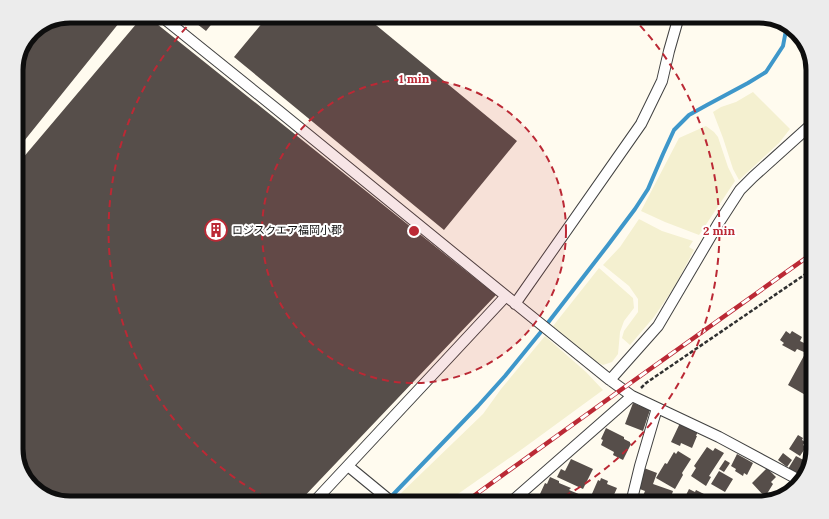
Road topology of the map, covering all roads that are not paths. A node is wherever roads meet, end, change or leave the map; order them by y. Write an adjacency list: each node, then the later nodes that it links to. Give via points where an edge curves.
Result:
1 (170, 23): 4 (street)
2 (677, 23): 5 (street, via 662,81 641,124)
3 (806, 129): 6 (street, via 740,190 658,326)
4 (506, 296): 5 (street); 9 (street)
5 (515, 304): 6 (street)
6 (610, 380): 7 (street)
7 (632, 396): 8 (street); 13 (street)
8 (657, 408): 10 (street, via 719,437); 14 (street)
9 (348, 466): 11 (street); 12 (street)
10 (795, 478)
11 (320, 496)
12 (384, 496)
13 (518, 496)
14 (633, 496)

